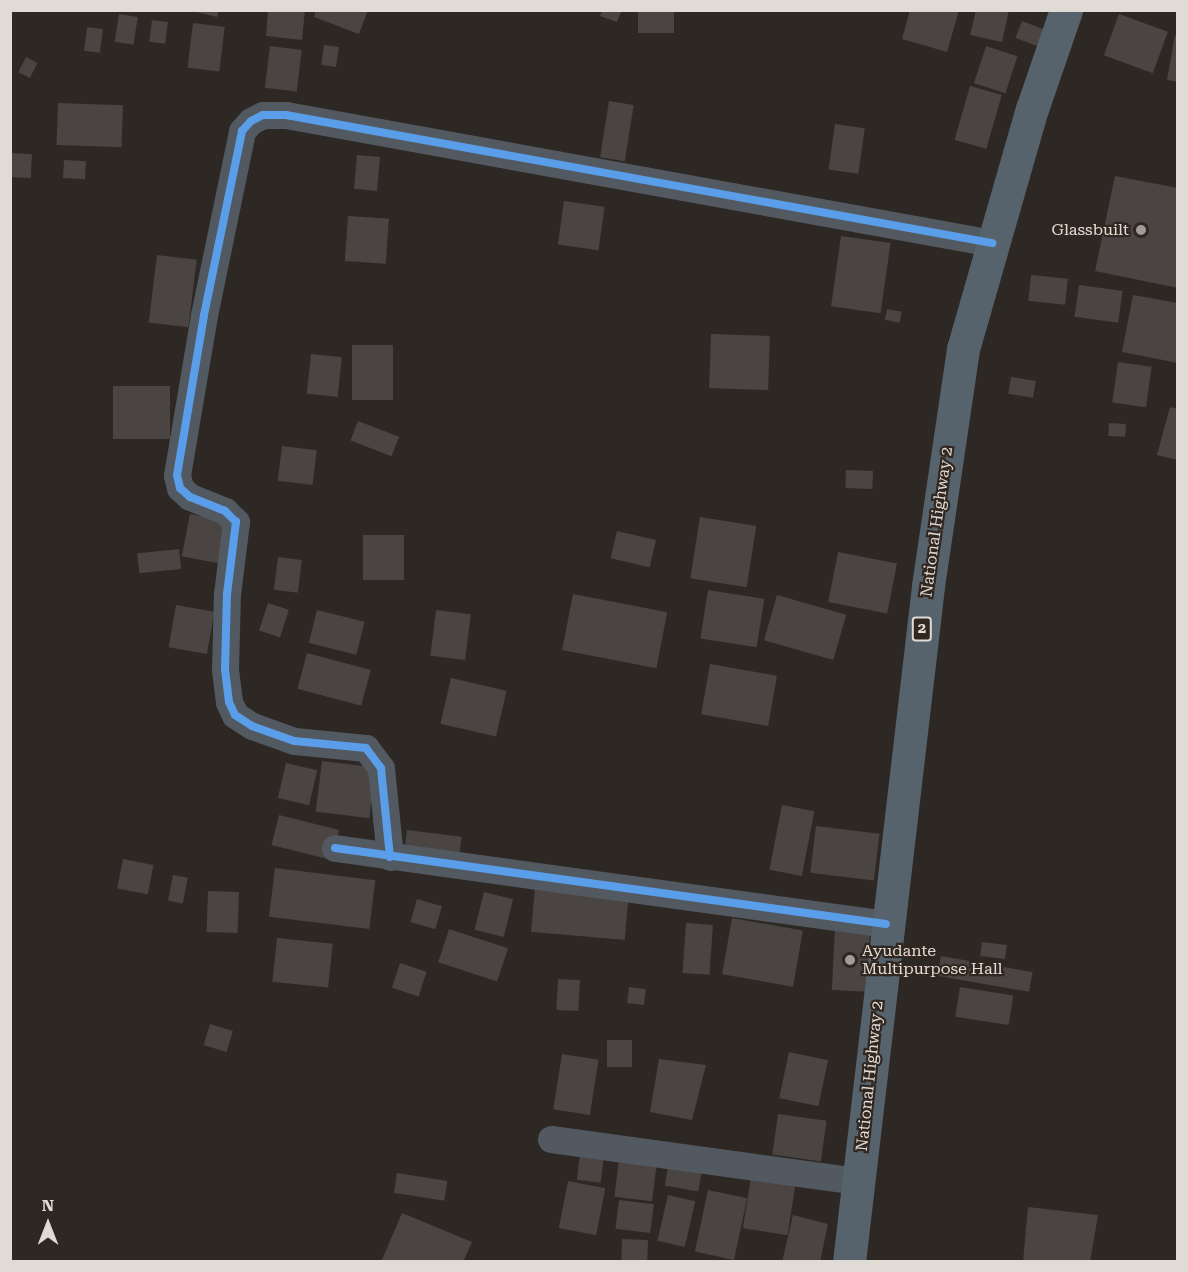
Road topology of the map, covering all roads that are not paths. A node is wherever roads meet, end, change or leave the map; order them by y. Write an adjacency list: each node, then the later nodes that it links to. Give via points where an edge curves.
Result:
1 (1066, 10): 2 (main road, National Highway 2 / 2)
2 (992, 243): 4 (street, via 286,115 263,115 251,121 242,131 204,315 177,476 180,488 189,497 225,511 236,522 227,594 225,669 228,702 235,715 252,726 294,741 366,748 381,768); 5 (main road, National Highway 2 / 2, via 963,349 945,462)
3 (334, 848): 4 (street)
4 (390, 857): 5 (street)
5 (886, 924): 7 (main road, National Highway 2 / 2)
6 (551, 1139): 7 (street)
7 (858, 1181): 8 (main road, National Highway 2 / 2)
8 (849, 1262)

